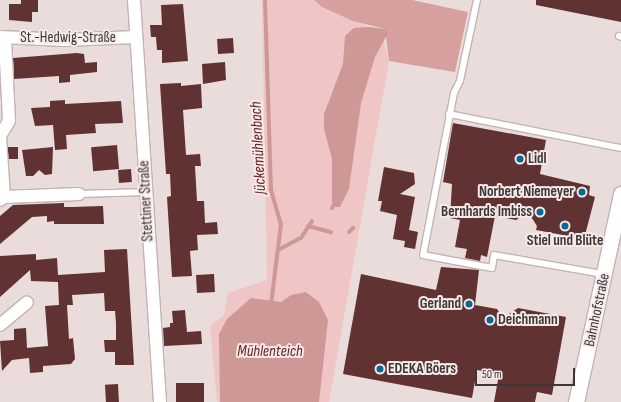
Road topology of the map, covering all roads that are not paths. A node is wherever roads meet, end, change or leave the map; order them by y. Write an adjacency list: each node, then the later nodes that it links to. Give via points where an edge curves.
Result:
1 (134, 0): 4 (street, Stettiner Straße)
2 (477, 0): 5 (lane, via 460,81)
3 (2, 37): 4 (street, St.-Hedwig-Straße, via 65,40); 10 (street, via 9,121 0,136)
4 (136, 37): 7 (street, Stettiner Straße)
5 (449, 114): 6 (lane); 11 (lane, via 423,255 492,268 494,255)
6 (621, 148)
7 (146, 192): 8 (lane); 14 (street, Stettiner Straße)
8 (78, 194): 10 (street)
9 (621, 194): 11 (street, Bahnhofstraße)
10 (2, 198)
11 (605, 274): 15 (street, Bahnhofstraße)
12 (27, 302): 13 (street)
13 (0, 325)
14 (160, 402)
15 (576, 402)

